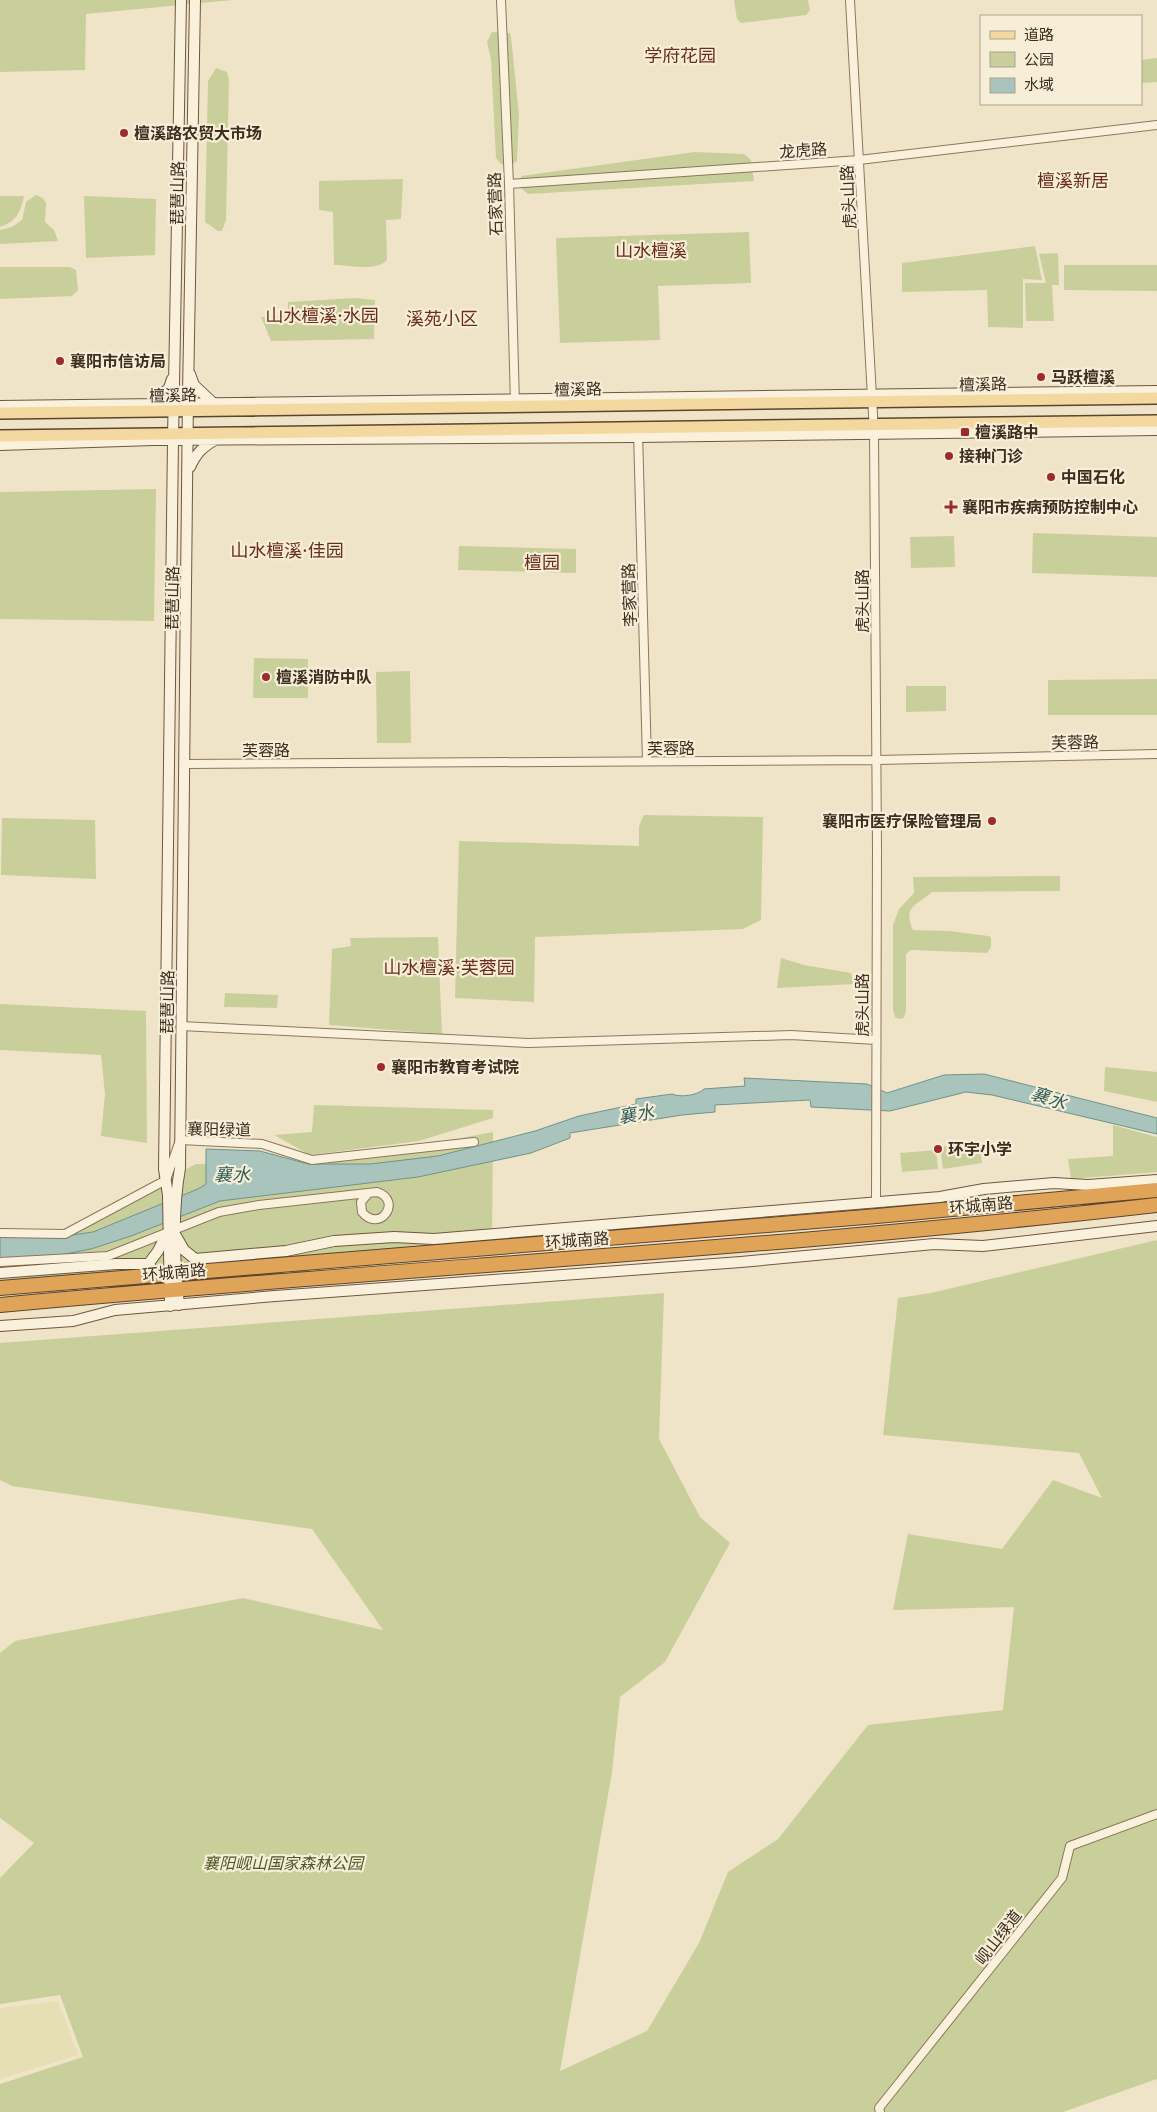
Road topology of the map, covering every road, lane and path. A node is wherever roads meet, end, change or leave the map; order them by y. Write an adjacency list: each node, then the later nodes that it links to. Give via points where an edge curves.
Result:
1 (181, 0): 9 (street, 琵琶山路)
2 (195, 0): 8 (street, 琵琶山路)
3 (501, 0): 7 (street, 石家营路)
4 (850, 0): 6 (street, 虎头山路)
5 (1157, 124): 6 (street, 龙虎路)
6 (859, 160): 7 (street, 龙虎路); 11 (street, 虎头山路)
7 (509, 184): 15 (street, 石家营路)
8 (189, 372): 13 (street, via 194,385); 18 (street, 琵琶山路)
9 (174, 373): 14 (street, via 168,388); 17 (street, 琵琶山路)
10 (1157, 392): 11 (street)
11 (873, 398): 12 (main road, 檀溪路); 15 (main road, 檀溪路); 21 (street, 虎头山路)
12 (1157, 398)
13 (212, 402): 15 (street); 18 (street)
14 (152, 403): 16 (street); 17 (street)
15 (515, 403): 18 (main road, 檀溪路)
16 (0, 406)
17 (174, 407): 18 (main road, 檀溪路); 19 (main road, 檀溪路); 25 (street, 琵琶山路)
18 (189, 407): 26 (street, 琵琶山路)
19 (0, 413)
20 (1157, 421): 21 (main road)
21 (874, 429): 22 (street); 23 (main road); 33 (street, 虎头山路)
22 (1157, 430)
23 (638, 432): 26 (main road); 27 (street); 34 (street, 李家营路)
24 (0, 436): 25 (main road)
25 (173, 437): 26 (main road); 28 (street); 30 (street, 琵琶山路)
26 (188, 437): 27 (street); 31 (street, 琵琶山路)
27 (216, 439): 31 (street, via 196,454)
28 (153, 440): 29 (street); 30 (street, via 165,446)
29 (0, 445)
30 (172, 468): 40 (street, 琵琶山路)
31 (188, 470): 35 (street, 琵琶山路)
32 (1157, 754): 33 (street, 芙蓉路)
33 (876, 760): 34 (street, 芙蓉路); 37 (street, 虎头山路)
34 (647, 762): 35 (street, 芙蓉路)
35 (184, 764): 36 (street, 琵琶山路)
36 (181, 1026): 37 (street, via 528,1043 791,1035); 38 (street, 琵琶山路)
37 (876, 1040): 45 (street, 虎头山路)
38 (180, 1140): 39 (street, 襄阳绿道, via 262,1144 312,1160); 40 (street, 襄阳绿道); 42 (street, 琵琶山路, via 180,1168)
39 (474, 1142)
40 (166, 1180): 42 (street, 琵琶山路); 48 (street, via 65,1234)
41 (1156, 1187): 45 (highway, 环城南路)
42 (171, 1195): 47 (street)
43 (367, 1195): 47 (street, via 361,1202 362,1212 369,1218 378,1219 386,1214 387,1200 380,1193 373,1192 220,1212)
44 (1157, 1204): 49 (highway, 环城南路)
45 (876, 1209): 49 (street); 51 (street, via 434,1239 394,1237); 54 (highway, 环城南路, via 389,1257)
46 (1157, 1226): 50 (street, via 983,1246 934,1244)
47 (171, 1231): 51 (street); 52 (street, via 108,1256); 53 (street); 56 (street)
48 (0, 1232)
49 (877, 1232): 50 (street); 59 (highway, 环城南路)
50 (878, 1250): 61 (street)
51 (195, 1259): 54 (street)
52 (0, 1262)
53 (150, 1264): 55 (street); 57 (street)
54 (209, 1270): 56 (highway, 环城南路)
55 (0, 1273)
56 (172, 1273): 57 (highway, 环城南路); 59 (street)
57 (134, 1276): 58 (highway, 环城南路)
58 (0, 1288)
59 (173, 1289): 60 (highway, 环城南路); 61 (street)
60 (0, 1305)
61 (174, 1305): 62 (street, via 115,1310 73,1321)
62 (0, 1326)
63 (1157, 1814): 64 (street, 岘山绿道, via 1070,1846 1062,1878 879,2108)
64 (880, 2112)

